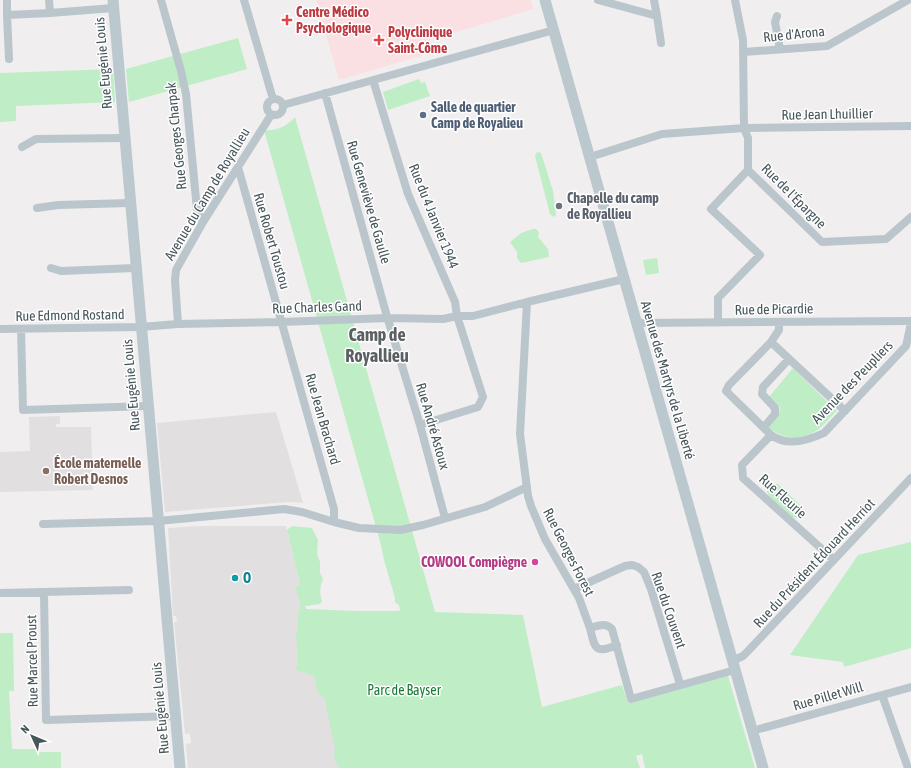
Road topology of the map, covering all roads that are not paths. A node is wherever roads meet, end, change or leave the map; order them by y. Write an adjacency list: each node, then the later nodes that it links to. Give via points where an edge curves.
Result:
1 (7, 0): 12 (street)
2 (49, 0): 11 (street)
3 (161, 0): 35 (street, Rue Georges Charpak, via 186,94 197,210)
4 (244, 0): 22 (street)
5 (545, 0): 15 (street, Avenue des Martyrs de la Liberté)
6 (598, 0): 13 (street)
7 (654, 0): 13 (street)
8 (735, 0): 18 (street, Rue de l'Épargne)
9 (908, 0): 17 (street, Rue d'Arona, via 827,46)
10 (113, 4): 11 (street); 27 (street, Rue Eugénie Louis)
11 (50, 13): 12 (street)
12 (7, 15): 19 (street)
13 (657, 16): 16 (street)
14 (777, 16): 17 (street)
15 (554, 30): 20 (street); 29 (street, Avenue des Martyrs de la Liberté)
16 (661, 43)
17 (780, 49): 18 (street, Rue d'Arona)
18 (743, 52): 26 (street, Rue de l'Épargne)
19 (9, 59)
20 (373, 80): 21 (street); 40 (street, Rue du 4 Janvier 1944, via 408,194 455,302)
21 (325, 93): 23 (street); 41 (street, Rue Geneviève de Gaulle)
22 (273, 99): 23 (street, via 281,101); 24 (street, via 267,104 268,112)
23 (283, 105): 24 (street, via 282,112 278,115)
24 (271, 114): 30 (street, Avenue du Camp de Royallieu)
25 (911, 126): 26 (street, Rue Jean Lhuillier)
26 (744, 128): 29 (street, Rue Jean Lhuillier, via 662,134); 31 (street, Rue de l'Épargne, via 748,138)
27 (124, 138): 28 (street, via 36,139); 32 (street, Rue Eugénie Louis)
28 (22, 147)
29 (590, 157): 38 (street, Avenue des Martyrs de la Liberté)
30 (238, 167): 35 (street, Avenue du Camp de Royallieu); 42 (street, Rue Robert Toustou)
31 (748, 170): 34 (street, Rue de l'Épargne, via 822,242 886,239); 46 (street, via 712,209 760,255 718,298)
32 (130, 202): 33 (street); 37 (street, Rue Eugénie Louis)
33 (37, 208)
34 (911, 217)
35 (203, 222): 47 (street, Avenue du Camp de Royallieu, via 176,270)
36 (51, 268): 37 (street, via 61,271)
37 (135, 268): 48 (street, Rue Eugénie Louis)
38 (624, 279): 39 (street, Rue Charles Gand); 45 (street, Avenue des Martyrs de la Liberté)
39 (527, 302): 40 (street, Rue Charles Gand, via 473,316); 59 (street, Rue Georges Forest, via 520,434)
40 (457, 316): 41 (street, Rue Charles Gand, via 443,319); 55 (street, Rue du 4 Janvier 1944, via 483,397 478,407)
41 (388, 318): 42 (street, Rue Charles Gand); 55 (street, Rue André Astoux)
42 (282, 322): 47 (street, Rue Charles Gand); 62 (street, Rue Jean Brachard, via 334,509)
43 (779, 322): 44 (street, Rue de Picardie); 46 (street, Rue de Picardie); 51 (street, via 779,330)
44 (911, 322): 54 (street, Avenue des Peupliers, via 906,346)
45 (636, 323): 46 (street, Rue de Picardie); 71 (street, Avenue des Martyrs de la Liberté)
46 (718, 323)
47 (178, 324): 48 (street)
48 (140, 327): 50 (street, Rue Edmond Rostand); 53 (street, Rue Eugénie Louis)
49 (0, 329): 50 (street, Rue Edmond Rostand)
50 (21, 329): 53 (street, via 23,410)
51 (771, 342): 52 (street); 56 (street, via 726,391)
52 (789, 359): 54 (street); 56 (street, via 763,387 762,394 775,408 775,414)
53 (148, 406): 61 (street, Rue Eugénie Louis)
54 (845, 411): 57 (street, Avenue des Peupliers, via 824,432 812,438 789,442)
55 (420, 425): 60 (street, Rue André Astoux)
56 (764, 427): 57 (street)
57 (770, 435): 64 (street, Rue Fleurie, via 742,465 743,478)
58 (911, 478): 64 (street, Rue du Président Édouard Herriot)
59 (526, 487): 60 (street, via 485,507); 65 (street, Rue Georges Forest, via 545,539)
60 (445, 518): 62 (street, via 400,530 359,528)
61 (158, 522): 62 (street, via 284,509); 63 (street); 75 (street, Rue Eugénie Louis)
62 (334, 522)
63 (43, 524)
64 (834, 560): 71 (street, Rue du Président Édouard Herriot)
65 (574, 589): 69 (street, Rue Georges Forest); 72 (street, Rue du Couvent, via 625,566 638,566 644,572 651,589)
66 (129, 590): 67 (street)
67 (44, 592): 68 (street); 75 (street, Rue Marcel Proust, via 46,720)
68 (0, 593)
69 (590, 628): 70 (street, via 604,624 608,626 612,629); 70 (street, Rue Georges Forest, via 594,645 599,649 604,650)
70 (617, 645): 72 (street, via 631,699)
71 (734, 665): 72 (street); 76 (street, Avenue des Martyrs de la Liberté)
72 (680, 684)
73 (911, 687): 74 (street, Rue Pillet Will)
74 (882, 695): 76 (street, Rue Pillet Will); 79 (street)
75 (175, 716): 77 (street, Rue Eugénie Louis)
76 (752, 731): 78 (street, Avenue des Martyrs de la Liberté)
77 (180, 768)
78 (763, 768)
79 (908, 768)

